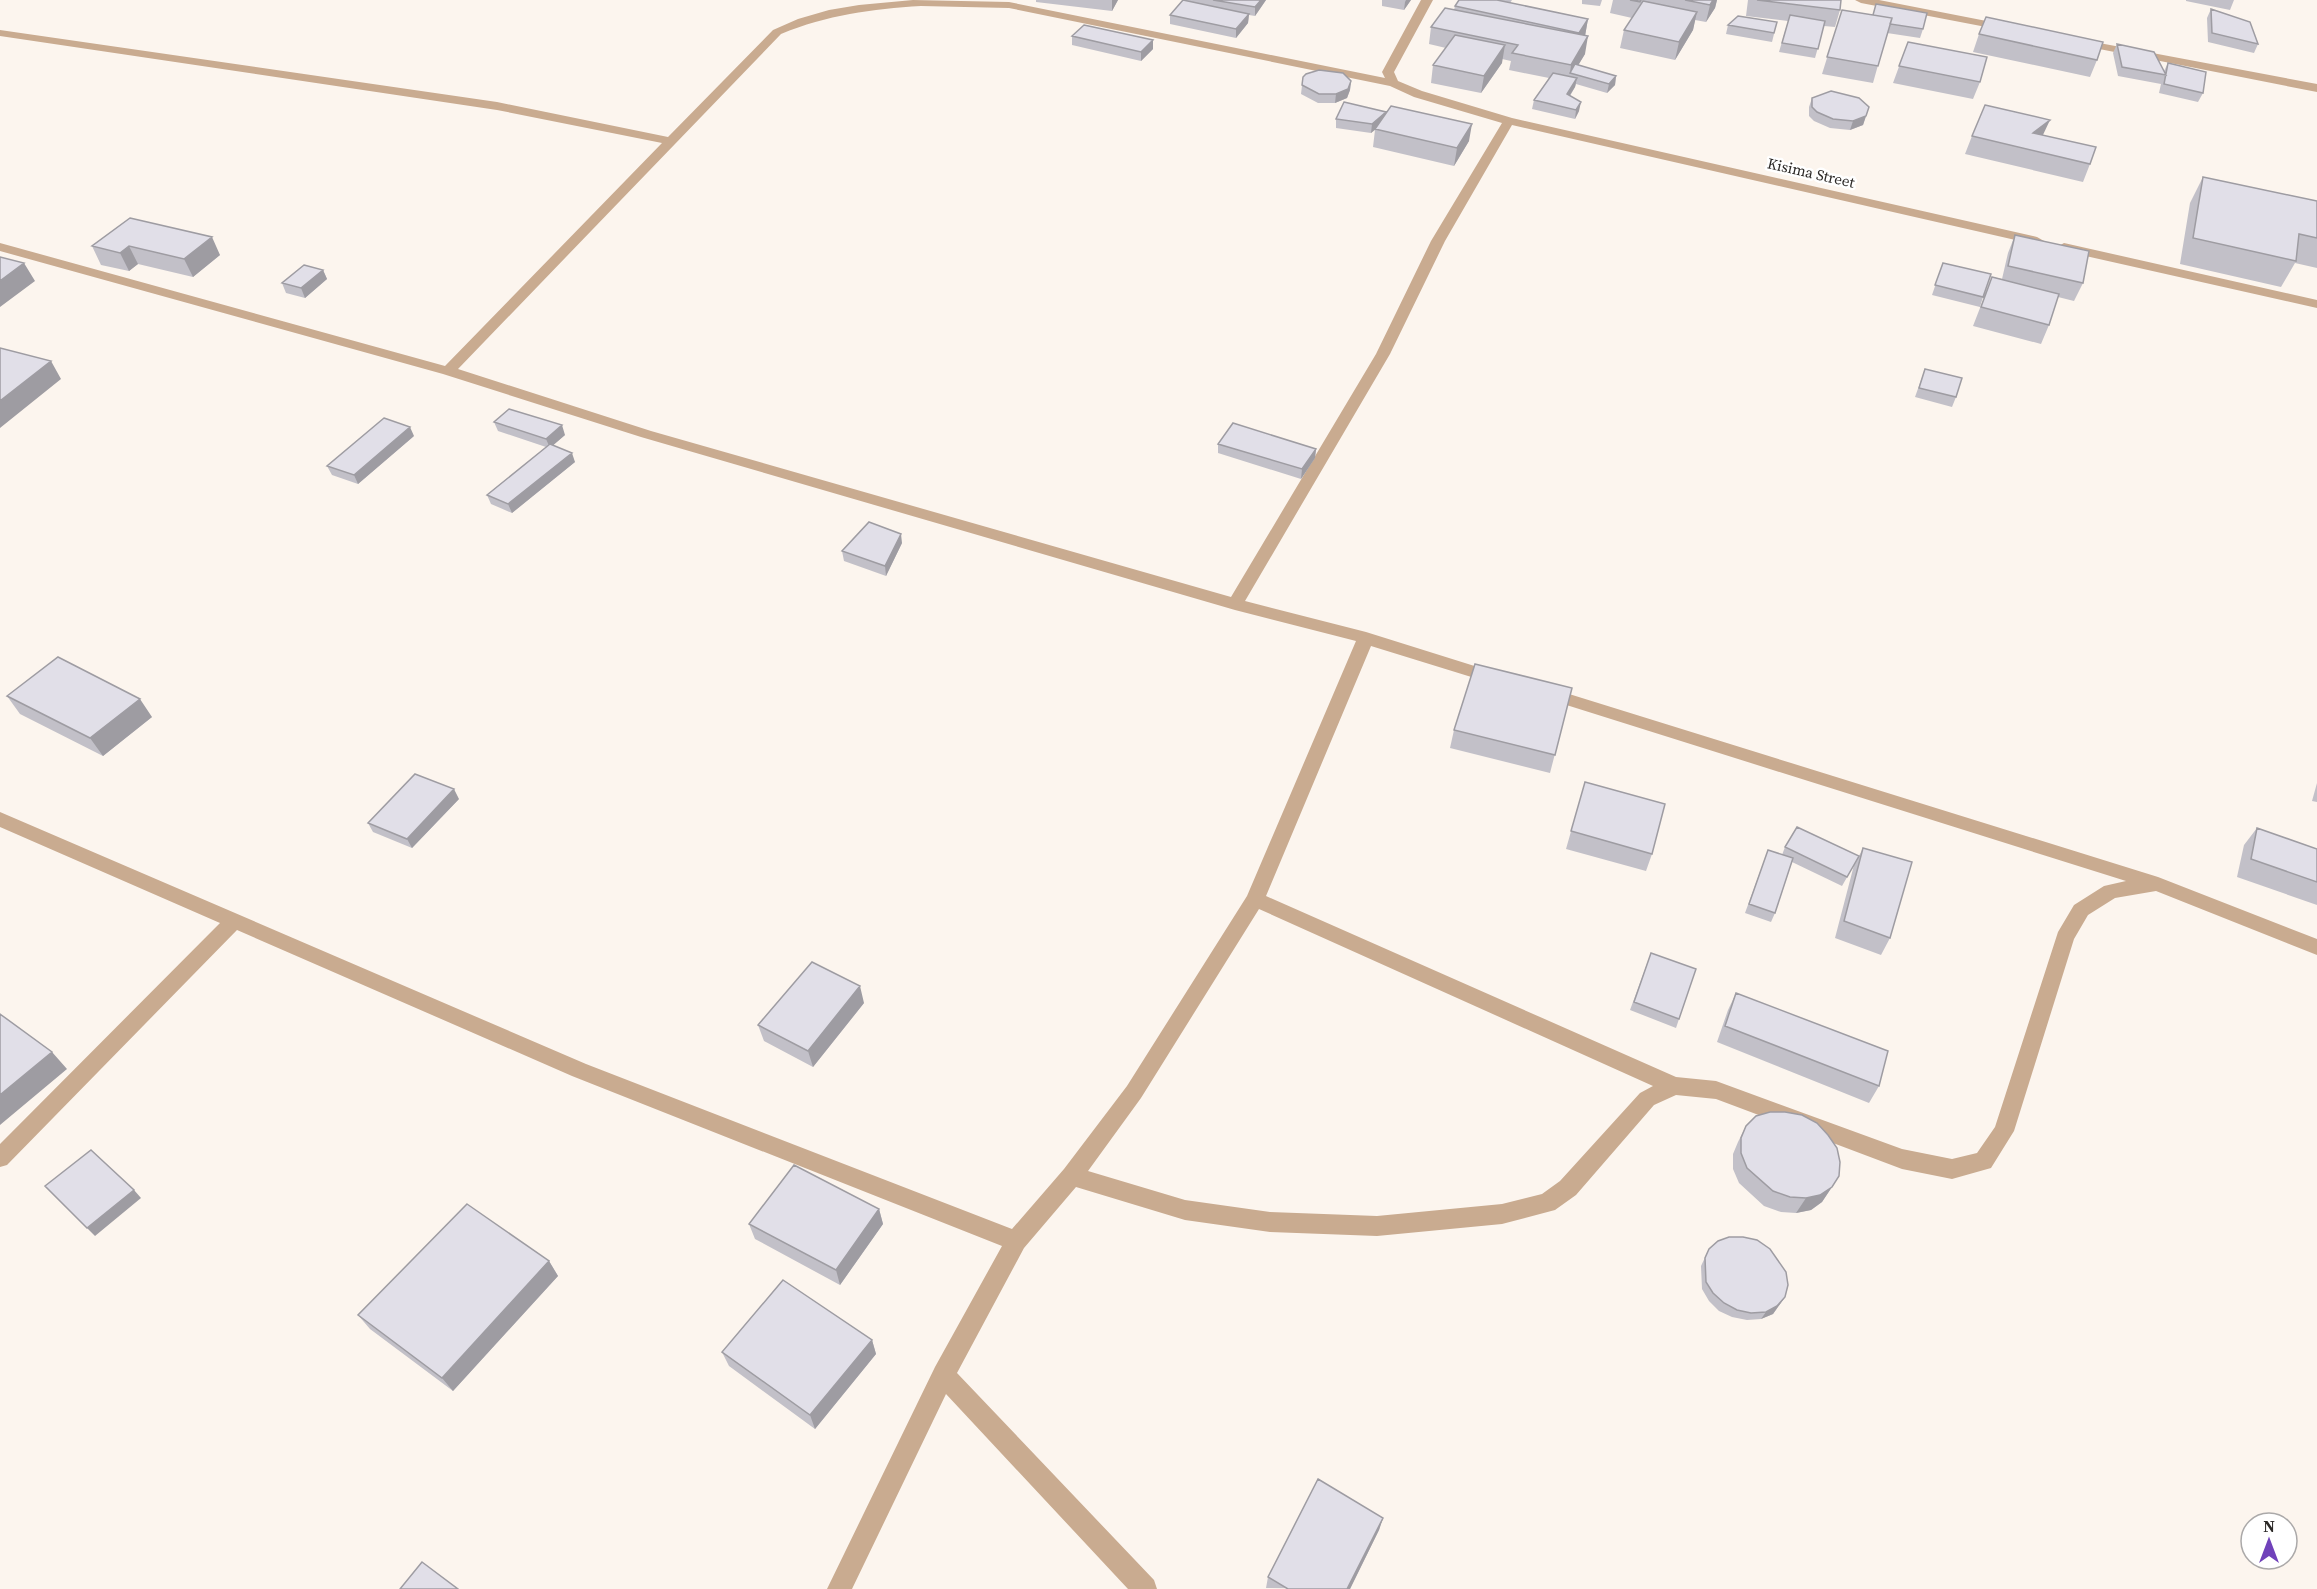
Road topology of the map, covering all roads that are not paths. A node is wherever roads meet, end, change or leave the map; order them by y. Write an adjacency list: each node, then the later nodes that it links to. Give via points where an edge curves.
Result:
1 (1427, 0): 6 (street, via 1388,72)
2 (1861, 0): 3 (street)
3 (2025, 32)
4 (0, 33): 9 (street, via 497,106)
5 (2072, 40): 7 (street)
6 (1393, 83): 8 (street, Kisima Street); 9 (street, Kisima Street, via 1009,5 971,0 856,6 795,21 777,32)
7 (2317, 88)
8 (1509, 121): 11 (street, Kisima Street); 13 (street, via 1438,241 1383,354)
9 (668, 141): 12 (street, Kisima Street)
10 (0, 247): 12 (street)
11 (2317, 304)
12 (448, 371): 13 (street, via 646,434)
13 (1235, 604): 14 (street)
14 (1366, 638): 15 (street); 19 (street)
15 (1514, 683)
16 (1536, 690): 18 (street)
17 (0, 819): 20 (street)
18 (2158, 884): 21 (street); 22 (street, via 2111,891 2081,910 2065,938 2004,1131 1984,1161 1952,1169 1902,1159 1716,1090)
19 (1255, 899): 22 (street); 24 (street, via 1134,1092)
20 (235, 920): 23 (street); 25 (street, via 579,1070)
21 (2317, 947)
22 (1674, 1086): 24 (street, via 1647,1099 1568,1188 1547,1203 1502,1214 1377,1226 1270,1222 1185,1210)
23 (0, 1158)
24 (1072, 1176): 25 (street)
25 (1016, 1241): 26 (street)
26 (943, 1375): 27 (street); 28 (street)
27 (839, 1589)
28 (1145, 1589)

